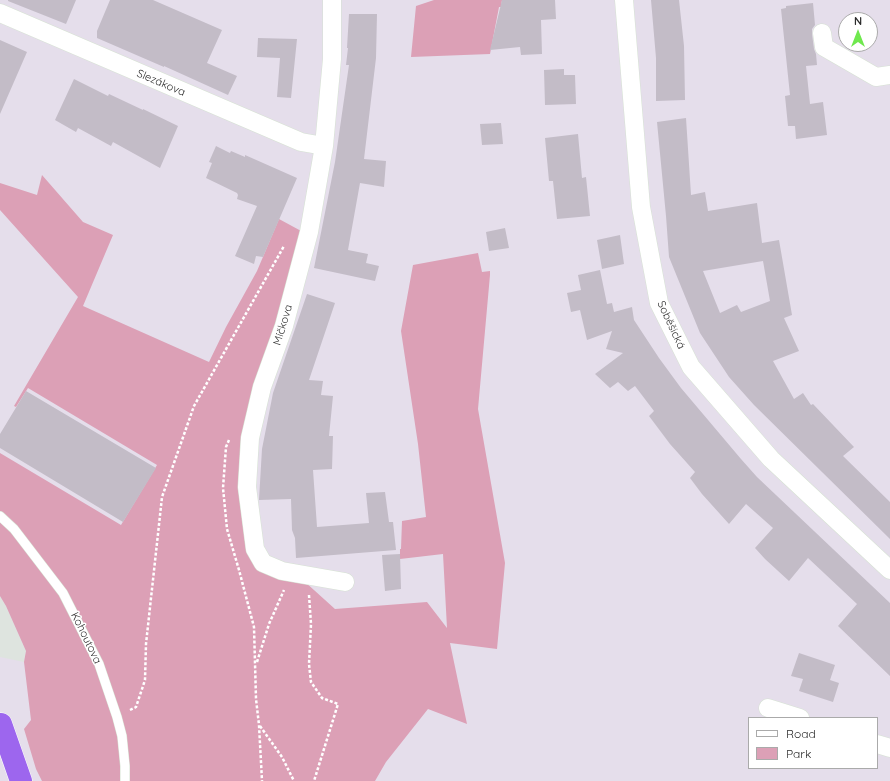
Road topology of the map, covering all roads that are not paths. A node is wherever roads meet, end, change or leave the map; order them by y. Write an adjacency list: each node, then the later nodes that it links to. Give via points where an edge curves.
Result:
1 (332, 0): 6 (street, Míčkova, via 332,59)
2 (624, 0): 8 (street, Soběšická, via 641,207 659,303 691,367 771,458)
3 (0, 13): 6 (street, Slezákova, via 301,142)
4 (822, 32): 5 (street, via 824,47 876,77)
5 (890, 75)
6 (324, 146): 9 (street, Míčkova, via 309,232 284,326 262,387 250,438 246,487 255,549 263,563 282,571)
7 (0, 516): 16 (lane, Kohoutova, via 63,593 99,664 122,736)
8 (890, 570)
9 (345, 582)
10 (768, 708): 11 (street)
11 (797, 717)
12 (1, 724): 15 (highway)
13 (878, 744): 14 (street)
14 (890, 748)
15 (20, 781)
16 (125, 781)

